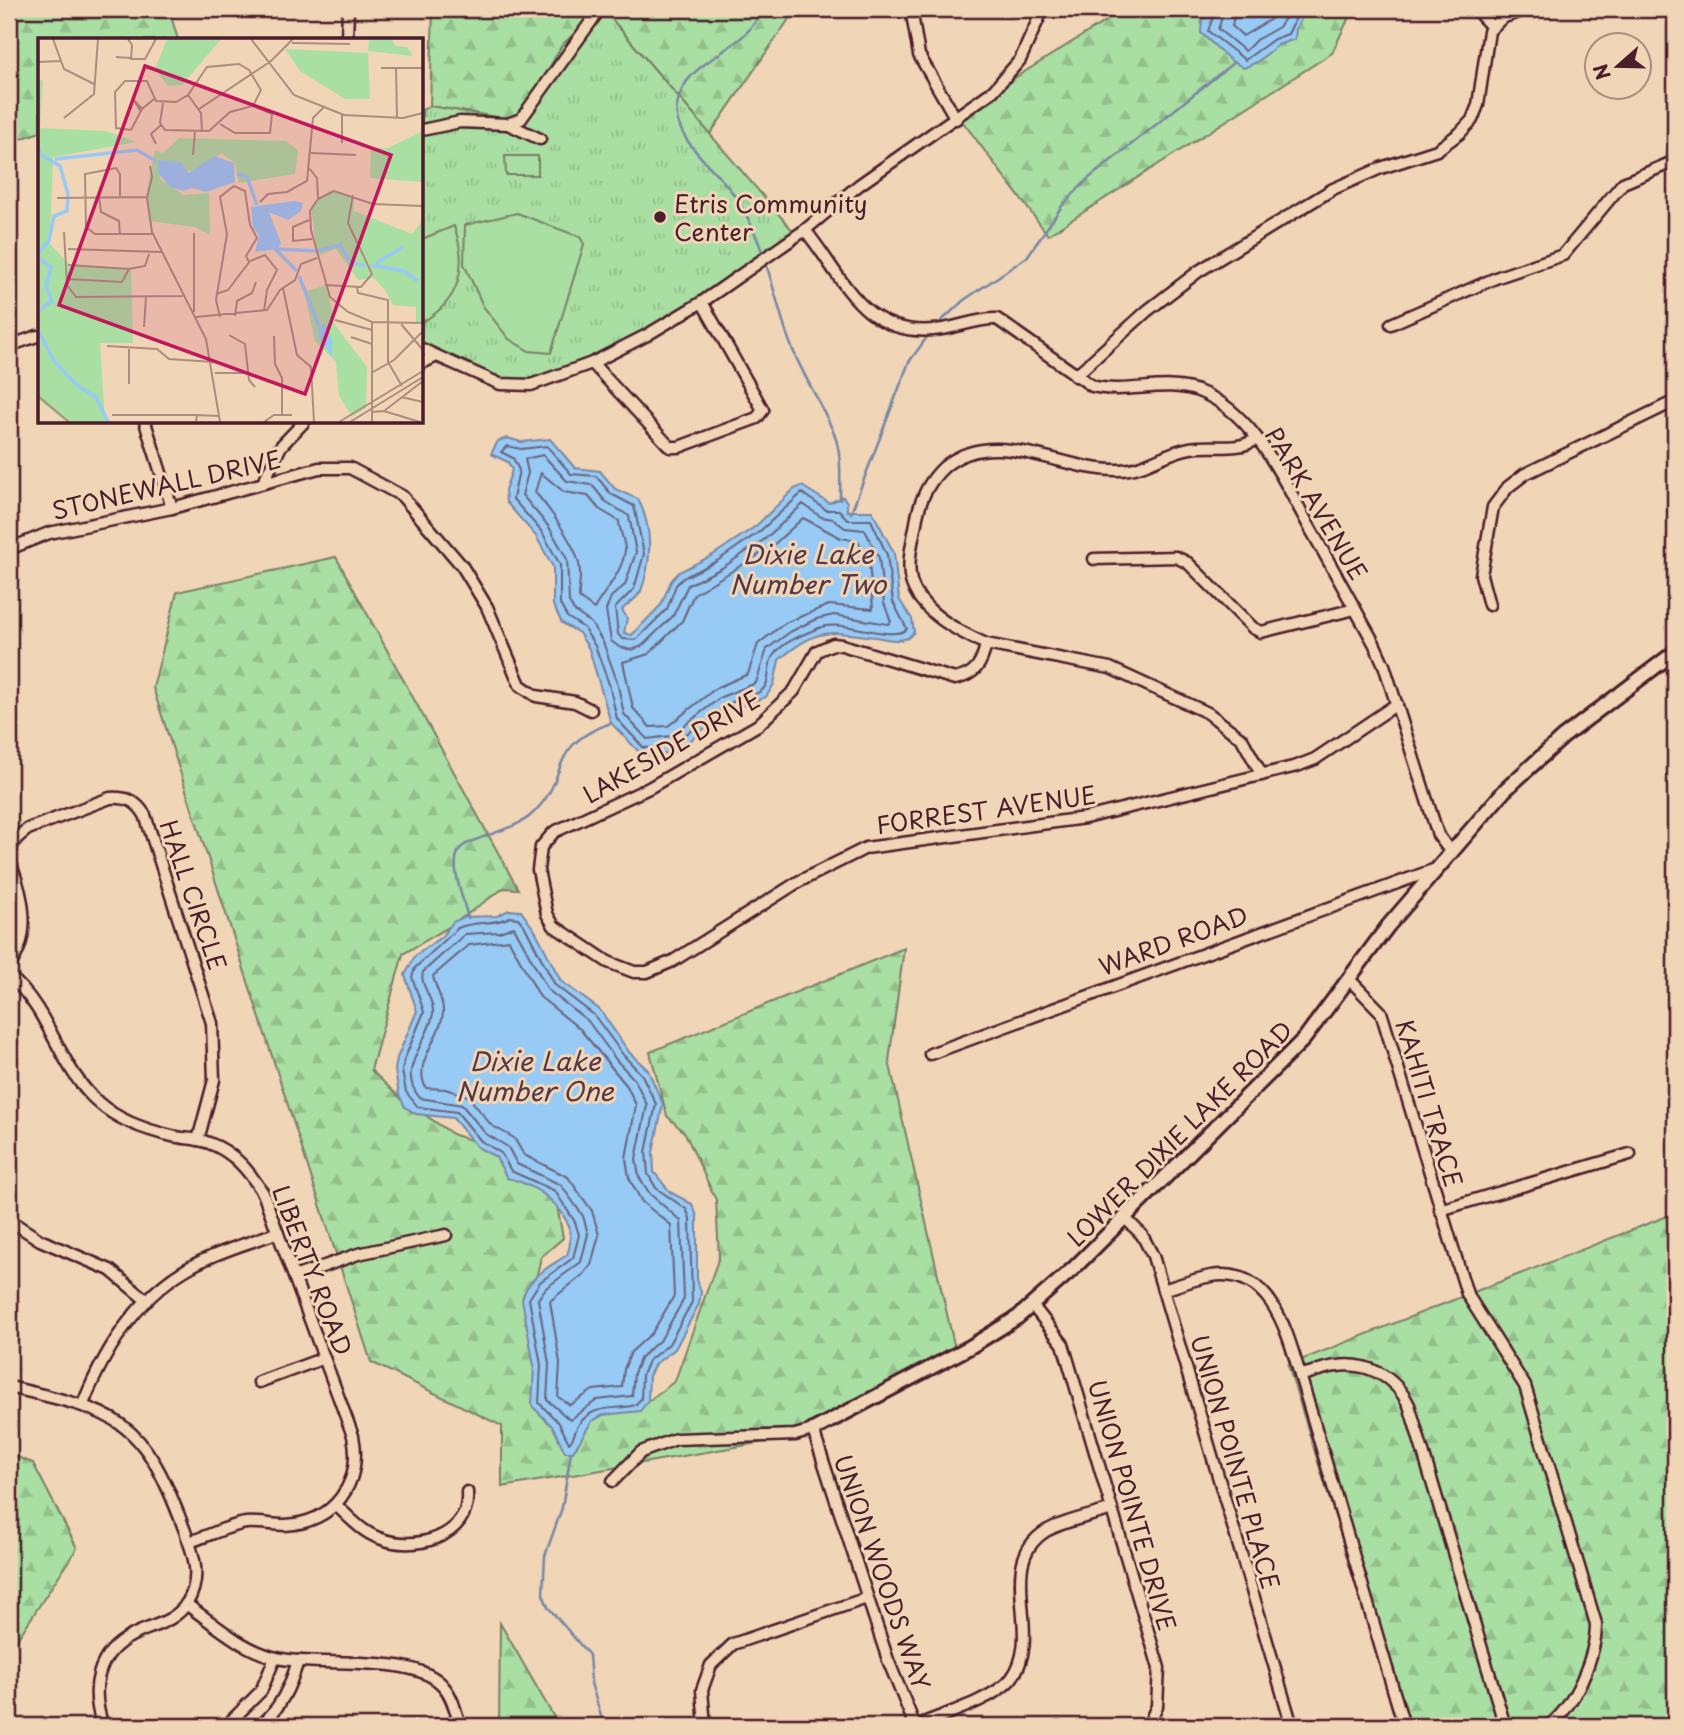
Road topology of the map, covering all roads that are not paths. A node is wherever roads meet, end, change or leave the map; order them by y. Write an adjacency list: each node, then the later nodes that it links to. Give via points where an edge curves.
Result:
1 (348, 9): 8 (street)
2 (600, 9): 10 (street, via 528,113)
3 (911, 9): 9 (street, via 919,55)
4 (1044, 9): 9 (street, via 1009,75)
5 (1475, 9): 7 (street)
6 (1526, 9): 7 (street)
7 (1492, 27): 23 (street, via 1478,105 1460,133 1437,150 1333,189 1199,271)
8 (348, 38)
9 (956, 119): 14 (street, via 859,185)
10 (508, 124): 11 (street, via 460,122); 12 (street)
11 (424, 130)
12 (540, 139)
13 (1675, 161): 16 (street, via 1623,183 1563,255 1498,277)
14 (805, 230): 15 (street); 23 (street, PARK AVENUE, via 842,286 880,320 930,331 997,319)
15 (702, 302): 22 (street); 22 (street, via 762,410 757,418 670,447)
16 (1391, 324)
17 (37, 336): 18 (street)
18 (9, 346)
19 (424, 350): 20 (street)
20 (437, 356): 21 (street); 22 (street, via 489,381 513,386 558,378)
21 (424, 362)
22 (592, 363)
23 (1075, 376): 27 (street, PARK AVENUE, via 1107,390 1168,386 1198,391 1224,406)
24 (1675, 401): 32 (street, via 1525,474 1508,487 1493,507 1480,575)
25 (146, 424): 29 (street)
26 (302, 424): 28 (street, via 281,446)
27 (1257, 439): 33 (street, PARK AVENUE); 34 (street, via 1240,447 1188,448 1121,471 997,449 970,453 947,465 930,482 919,504 911,579 928,609)
28 (263, 483): 29 (street, STONEWALL DRIVE); 37 (street, STONEWALL DRIVE, via 339,467 360,472 402,496 474,583 520,685 536,696 575,702)
29 (172, 508): 30 (street, STONEWALL DRIVE, via 48,533)
30 (9, 549)
31 (1094, 559): 33 (street, via 1176,557 1261,632)
32 (1489, 605)
33 (1355, 609): 36 (street, PARK AVENUE, via 1384,665)
34 (986, 645): 38 (street, via 1110,668 1209,713 1242,739); 41 (street, LAKESIDE DRIVE, via 976,669 955,679 842,645 824,646 812,656 794,691 771,716 649,788 554,832 541,846 540,880 554,926 608,962 634,972 647,972)
35 (1675, 652): 39 (street, LOWER DIXIE LAKE ROAD, via 1531,764)
36 (1397, 704): 38 (street, FORREST AVENUE, via 1315,759); 39 (street, PARK AVENUE, via 1438,835)
37 (591, 710)
38 (1262, 775): 41 (street, FORREST AVENUE, via 1071,821 866,848 798,882)
39 (1450, 851): 40 (street, LOWER DIXIE LAKE ROAD)
40 (1433, 870): 44 (street, LOWER DIXIE LAKE ROAD); 45 (street, WARD ROAD)
41 (673, 961)
42 (9, 966): 46 (street, HALL CIRCLE, via 24,925 23,900 10,858 16,838 110,797 137,803 145,815 212,1023 214,1080)
43 (9, 976): 46 (street, LIBERTY ROAD, via 35,1003 74,1074 99,1104 142,1128)
44 (1349, 979): 48 (street, KAHITI TRACE, via 1381,1012); 49 (street, LOWER DIXIE LAKE ROAD, via 1297,1047)
45 (930, 1054)
46 (198, 1140): 51 (street, LIBERTY ROAD, via 225,1151 249,1171)
47 (1630, 1154): 48 (street)
48 (1440, 1210): 82 (street, KAHITI TRACE, via 1467,1294 1525,1386 1596,1623 1592,1657 1565,1708)
49 (1125, 1217): 54 (street, UNION POINTE PLACE, via 1153,1256); 56 (street, LOWER DIXIE LAKE ROAD)
50 (9, 1220): 55 (street, via 40,1240 110,1270)
51 (278, 1232): 53 (street, LIBERTY ROAD); 55 (street, via 192,1266)
52 (446, 1235): 53 (street, via 358,1254)
53 (295, 1277): 57 (street, LIBERTY ROAD)
54 (1163, 1290): 58 (street, via 1212,1276 1247,1282 1264,1293 1281,1315); 79 (street, UNION POINTE PLACE)
55 (148, 1301): 61 (street, via 108,1347)
56 (1032, 1305): 62 (street, LOWER DIXIE LAKE ROAD, via 970,1347); 66 (street, UNION POINTE DRIVE, via 1063,1344)
57 (324, 1358): 59 (street); 65 (street, LIBERTY ROAD, via 356,1452 352,1481)
58 (1300, 1375): 80 (street); 81 (street, via 1355,1364 1388,1377 1402,1391)
59 (259, 1382)
60 (9, 1387): 61 (street)
61 (83, 1404): 67 (street, via 118,1422 148,1450 166,1479)
62 (813, 1430): 63 (street, LOWER DIXIE LAKE ROAD, via 795,1435 676,1439 641,1452); 68 (street, UNION WOODS WAY)
63 (613, 1481)
64 (467, 1492): 65 (street, via 467,1510 458,1524 438,1538 414,1545 376,1538)
65 (336, 1505): 67 (street, via 304,1522 244,1524)
66 (1112, 1509): 77 (street, via 1047,1531 1028,1547 1021,1571 1025,1650 1011,1679 989,1695); 78 (street, UNION POINTE DRIVE, via 1159,1668 1157,1706)
67 (189, 1542): 69 (street, via 196,1574)
68 (867, 1598): 76 (street, via 733,1644 711,1665 702,1690); 77 (street, UNION WOODS WAY)
69 (186, 1604): 70 (street, via 243,1644); 72 (street, via 169,1620 131,1636 107,1656 95,1692)
70 (275, 1658): 71 (street); 73 (street, via 261,1691)
71 (298, 1661): 74 (street, via 290,1686); 75 (street, via 425,1672 444,1686)
72 (103, 1726)
73 (231, 1726)
74 (260, 1726)
75 (460, 1726)
76 (705, 1726)
77 (916, 1726)
78 (1148, 1726)
79 (1292, 1726)
80 (1405, 1726)
81 (1505, 1726)
82 (1548, 1726)

